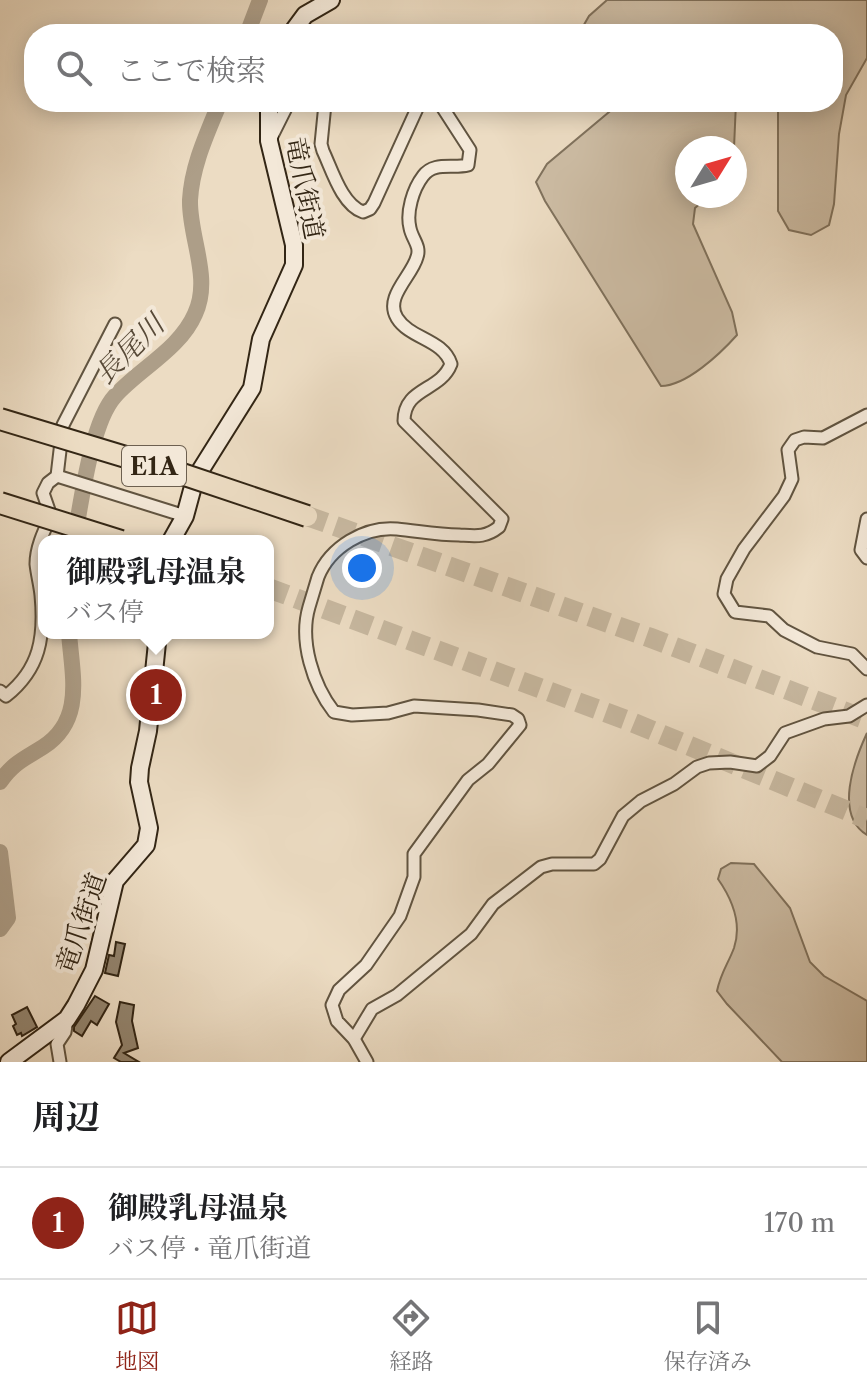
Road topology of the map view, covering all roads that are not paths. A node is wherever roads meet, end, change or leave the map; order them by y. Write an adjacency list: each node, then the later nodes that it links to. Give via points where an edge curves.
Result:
1 (331, 0): 2 (main road)
2 (298, 24)
3 (269, 112): 8 (main road, 竜爪街道)
4 (284, 112): 8 (street)
5 (324, 112): 6 (street, via 323,151 349,202 363,212 374,203)
6 (415, 112)
7 (445, 112): 29 (street, via 471,158 468,165 434,167 424,175 409,213 418,257 393,310 399,321 443,349 451,364 443,377 410,399 404,421 502,519 499,527 481,537 381,529 347,543 319,575 306,619 308,645 314,676 334,712 388,713 414,706 478,710 512,715 520,725 456,794 414,854 414,877 400,916 366,965 339,990 332,1005 337,1021)
8 (269, 141): 14 (main road, 竜爪街道, via 294,265 261,339 252,388 195,479)
9 (115, 324): 12 (street, via 63,425)
10 (867, 415): 25 (street, via 823,438 795,440 788,450 792,479 744,549 724,594 735,612 769,616 817,647 852,654)
11 (0, 419): 15 (highway, E1A, bridge)
12 (57, 476): 14 (street); 17 (street, via 43,493 51,516)
13 (0, 503): 18 (highway, bridge)
14 (185, 516): 19 (main road, 竜爪街道)
15 (307, 516)
16 (867, 519): 21 (street, via 861,538)
17 (42, 535)
18 (102, 535)
19 (174, 535)
20 (38, 551): 22 (street)
21 (867, 558)
22 (38, 573)
23 (40, 639): 26 (street, via 32,669 22,684)
24 (157, 639): 28 (main road, 竜爪街道, via 139,782 149,828 146,845 115,881 94,970)
25 (867, 669)
26 (2, 697)
27 (867, 705): 29 (street, via 849,716 785,733 757,766 709,763 641,801 623,816 600,859 586,865 541,867 493,904 471,934 372,1009)
28 (67, 1019): 30 (main road, 竜爪街道); 31 (street, via 57,1044)
29 (354, 1039): 32 (street)
30 (9, 1062)
31 (60, 1062)
32 (367, 1062)

